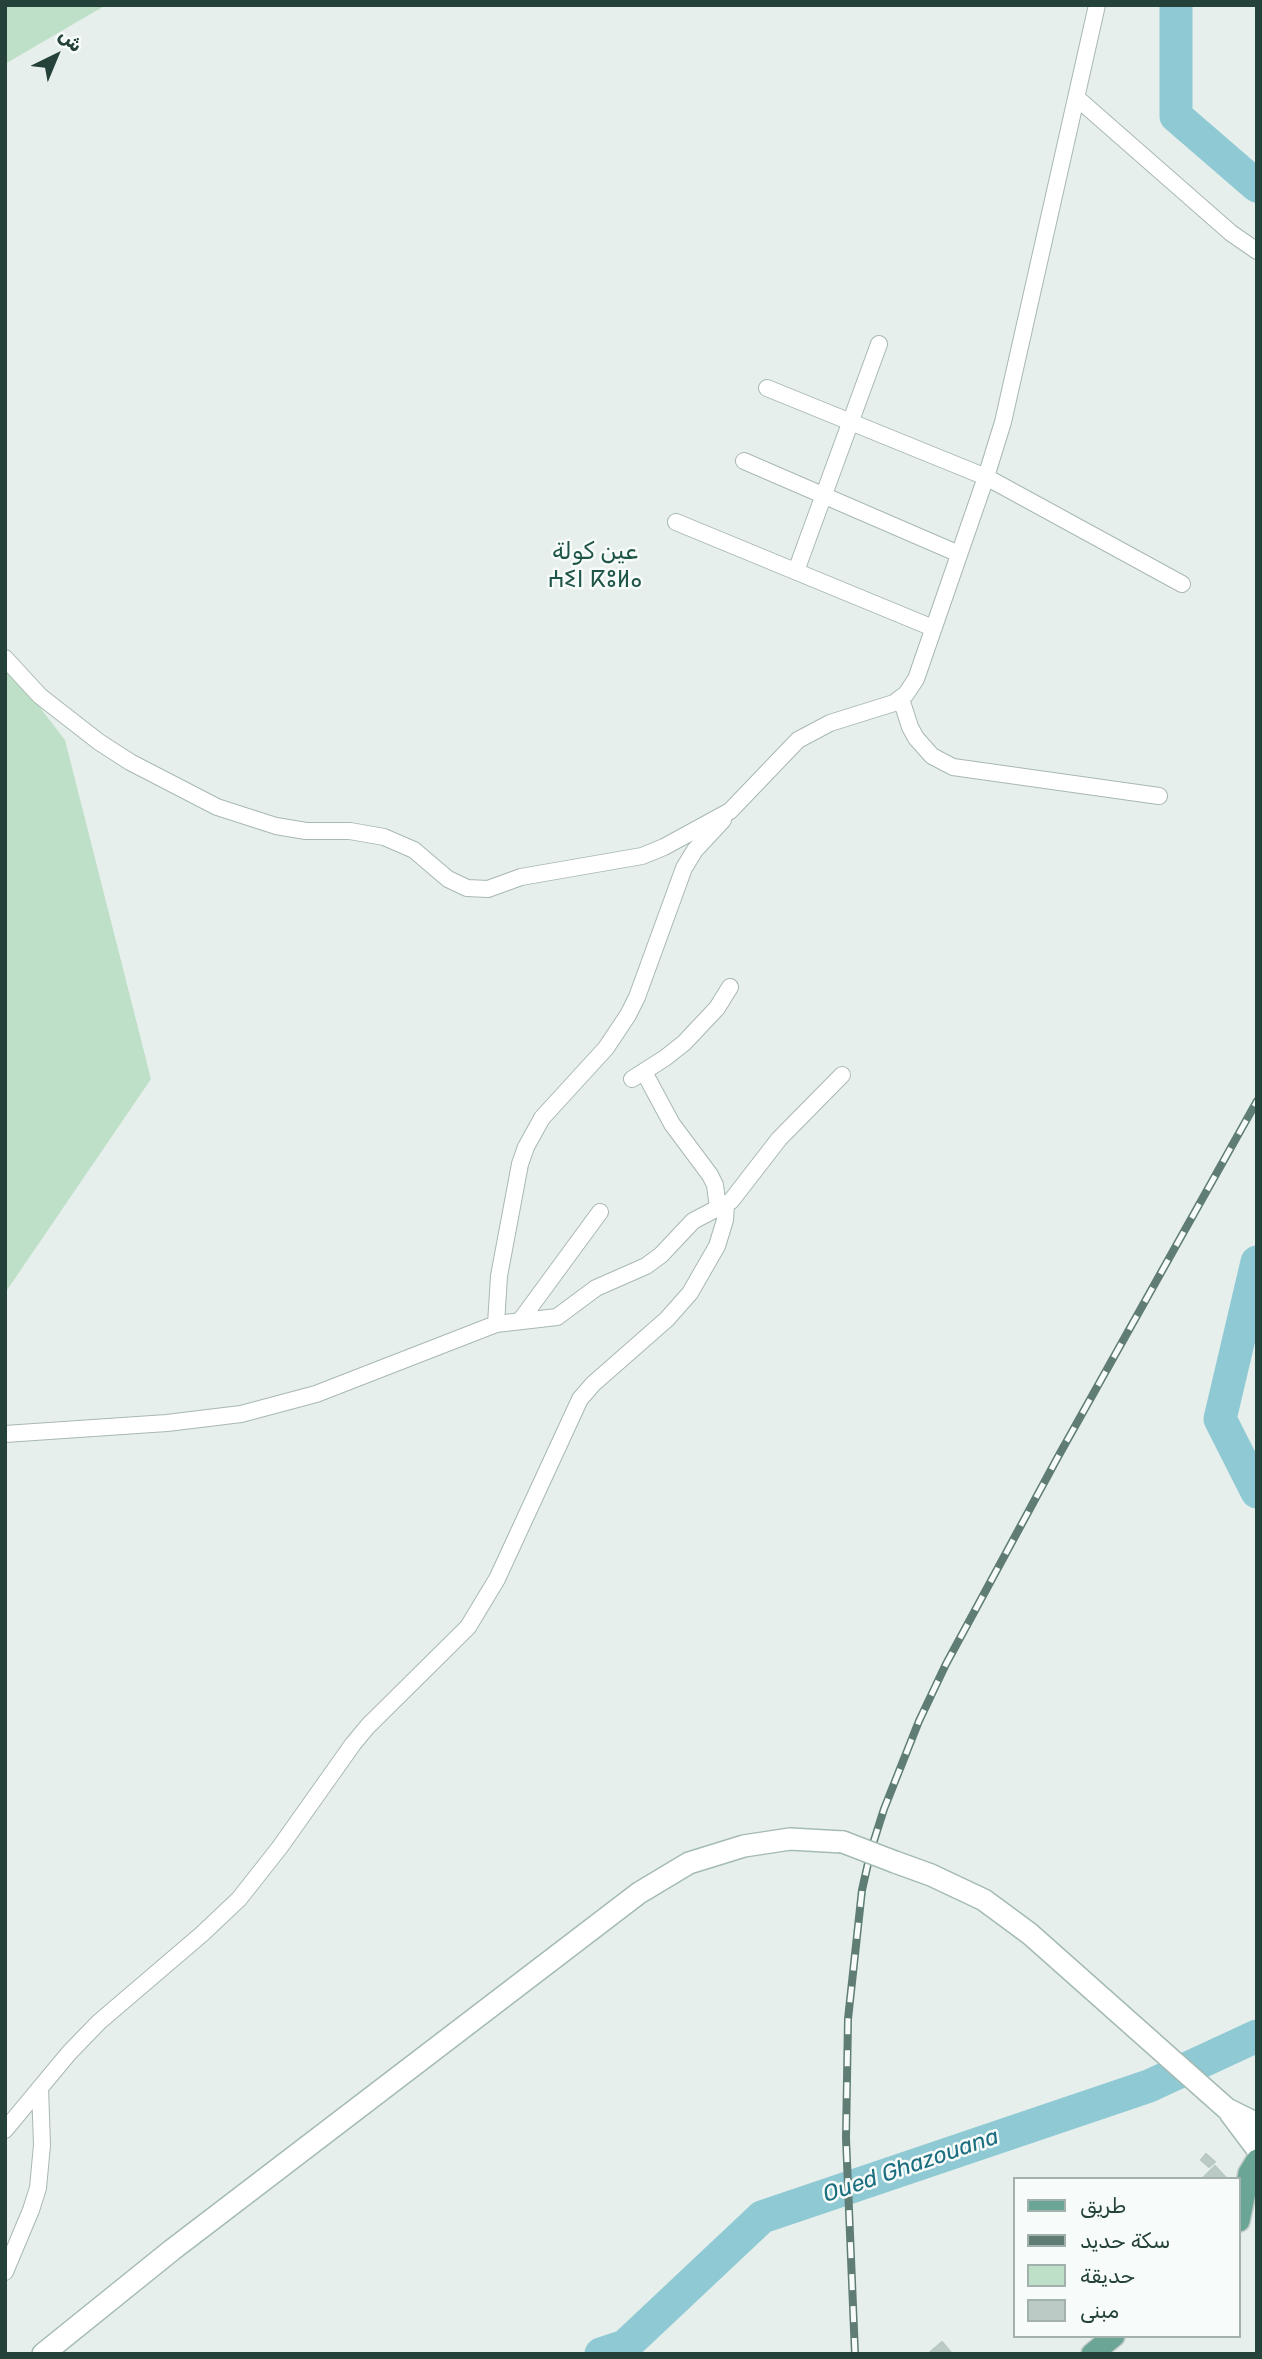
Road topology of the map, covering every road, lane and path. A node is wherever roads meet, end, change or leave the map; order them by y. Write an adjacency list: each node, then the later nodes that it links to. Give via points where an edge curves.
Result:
1 (1097, 5): 2 (street)
2 (1077, 98): 3 (street); 8 (street, via 1006,409)
3 (1257, 251)
4 (879, 344): 6 (street)
5 (767, 387): 6 (street)
6 (850, 422): 8 (street); 9 (street)
7 (744, 461): 9 (street)
8 (986, 477): 11 (street); 13 (street)
9 (823, 495): 11 (street); 12 (street)
10 (676, 522): 12 (street)
11 (959, 554): 14 (street)
12 (796, 571): 14 (street)
13 (1182, 584)
14 (933, 628): 16 (street, via 916,680)
15 (5, 658): 18 (street, via 40,696 99,741 216,807 275,826 384,837 414,850 448,880 467,888 488,889 521,877 642,856)
16 (901, 699): 17 (street, via 916,738 932,756 953,767); 18 (street, via 808,733)
17 (1159, 796)
18 (730, 811): 24 (street, via 684,868 628,1015 597,1059 542,1118 526,1147 499,1276)
19 (730, 987): 21 (street, via 701,1026 638,1076 710,1175)
20 (842, 1075): 21 (street, via 779,1139 735,1197)
21 (722, 1206): 23 (street, via 693,1221 654,1261 597,1289 565,1314); 26 (street, via 725,1220 717,1246 690,1293 580,1399 497,1579 468,1627 361,1735 239,1899 99,2022)
22 (600, 1212): 23 (street)
23 (520, 1321): 24 (street)
24 (496, 1324): 25 (street, via 277,1406 204,1419)
25 (5, 1434)
26 (40, 2088): 29 (street); 35 (street, via 38,2188)
27 (1227, 2109): 28 (street); 30 (street); 37 (street, bridge, via 1030,1934 984,1900 844,1842 790,1839 744,1846 689,1863 639,1893)
28 (1257, 2124)
29 (5, 2130)
30 (1257, 2149)
31 (1257, 2160): 32 (main road)
32 (1241, 2212)
33 (1257, 2218): 34 (main road)
34 (1241, 2231)
35 (5, 2272)
36 (1112, 2338): 38 (main road)
37 (43, 2354)
38 (1092, 2354)

